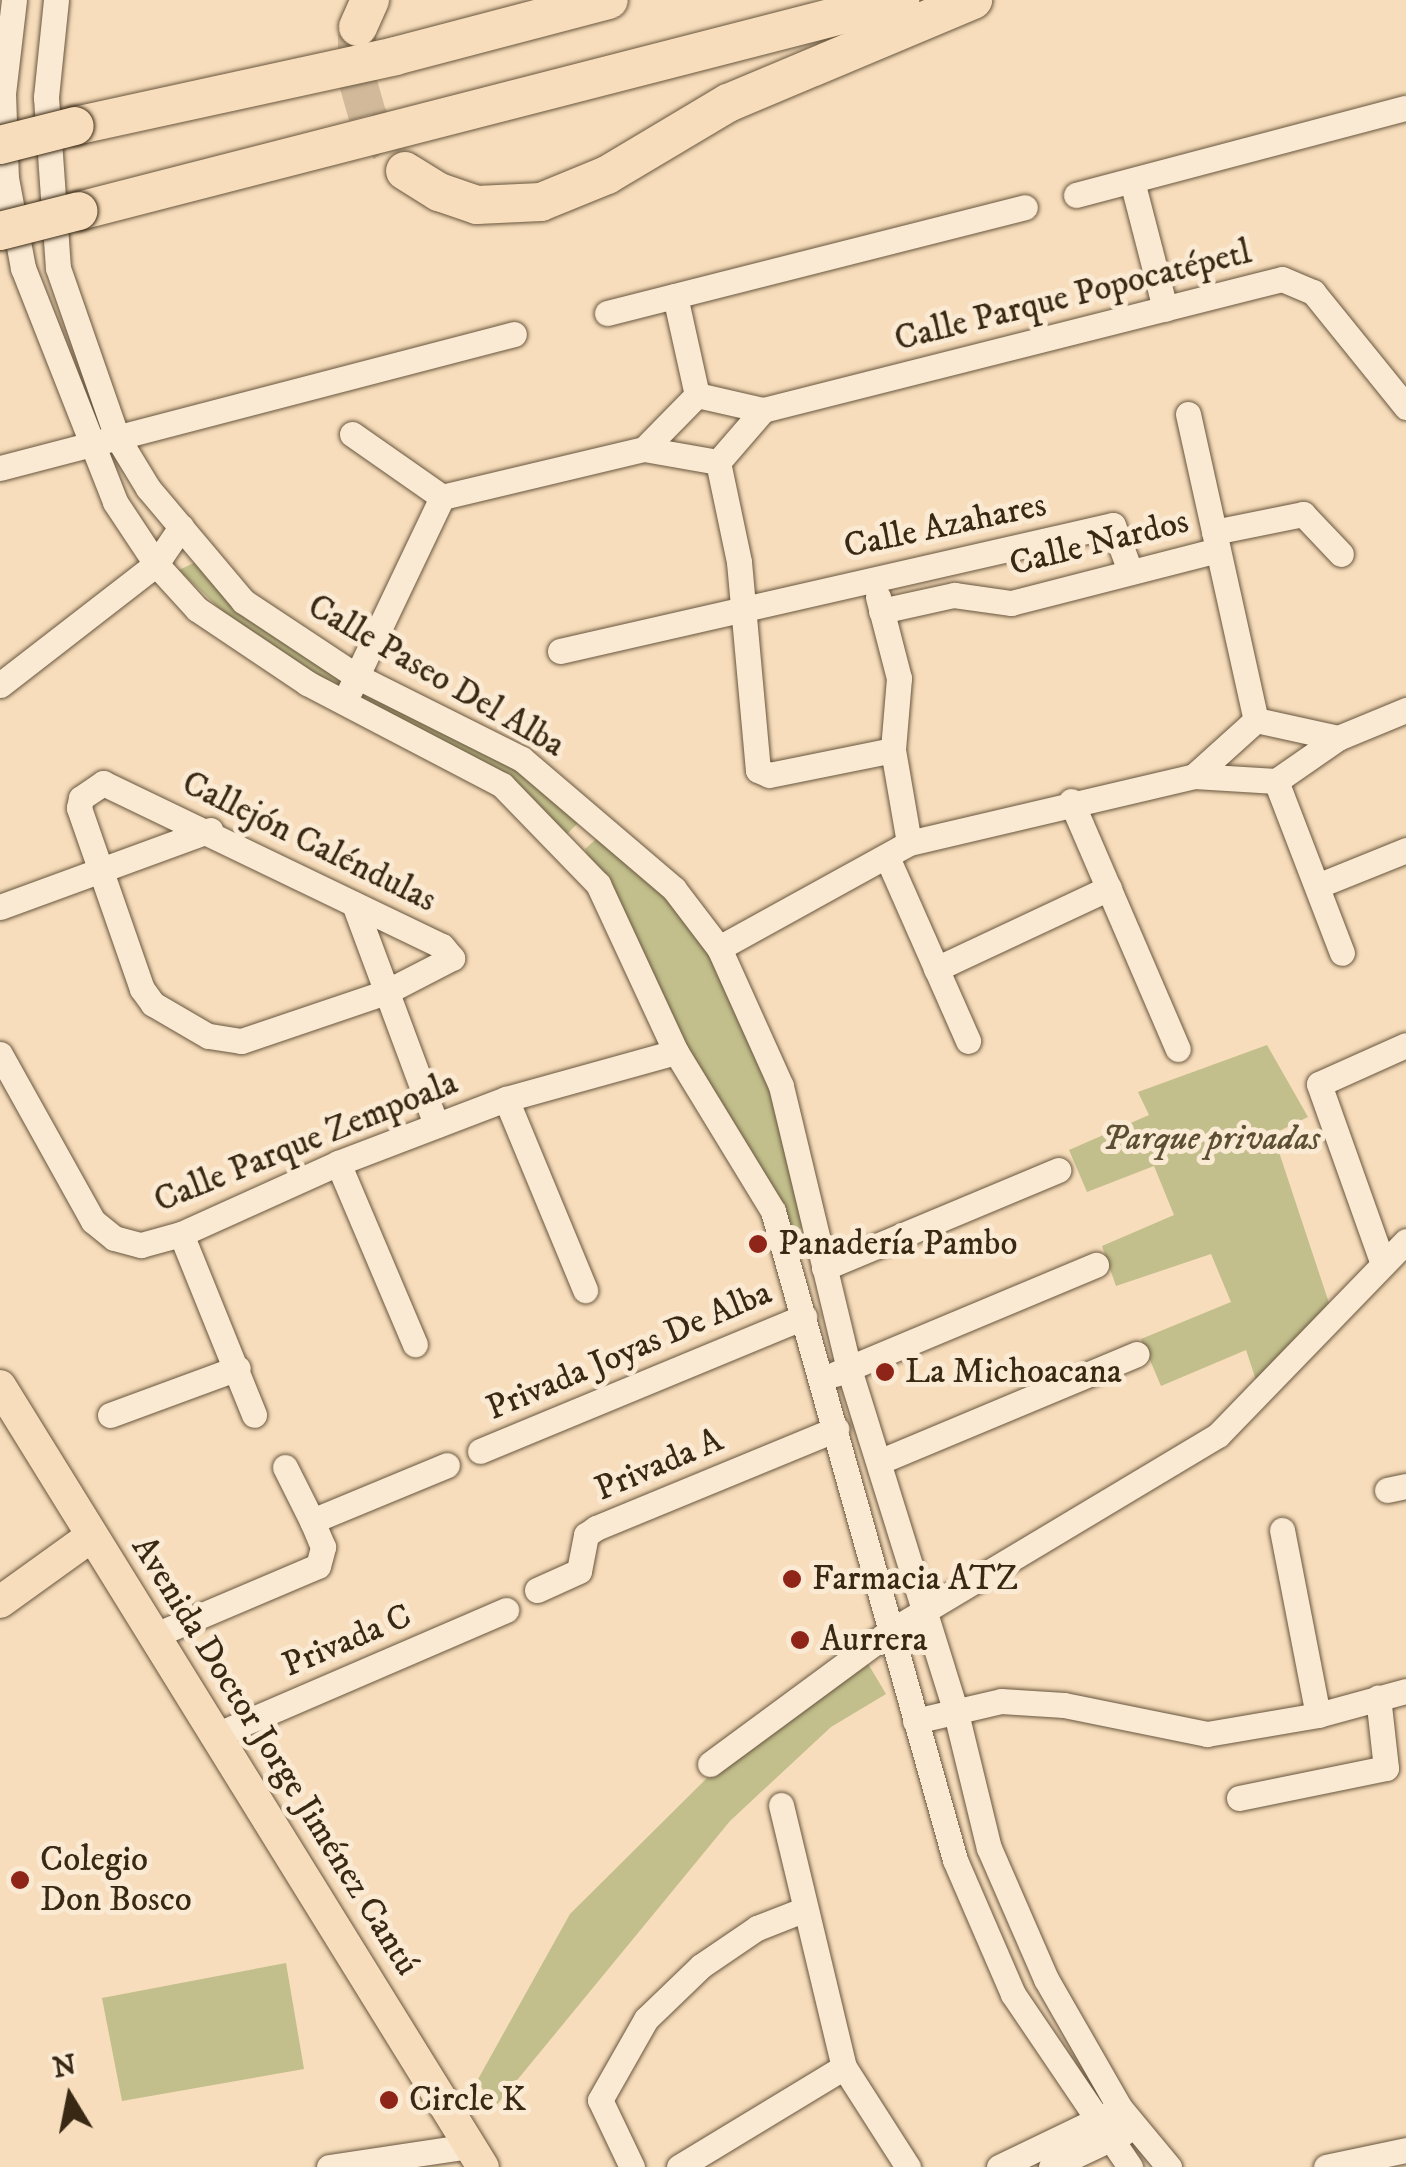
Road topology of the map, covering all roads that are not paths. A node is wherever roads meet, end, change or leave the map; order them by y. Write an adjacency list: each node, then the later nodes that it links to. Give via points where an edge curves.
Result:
1 (14, 0): 23 (street, Calle Paseo Del Alba, via 3,94 6,178 22,268)
2 (56, 0): 22 (street, Calle Paseo Del Alba, via 46,96 58,268)
3 (609, 0): 7 (highway, bridge)
4 (900, 0): 12 (highway, bridge)
5 (973, 0): 8 (highway, via 728,103 607,175 541,202 477,204)
6 (1406, 108): 9 (street)
7 (0, 145)
8 (405, 171)
9 (1132, 181): 10 (street); 14 (street)
10 (1076, 196)
11 (1026, 207): 13 (street)
12 (0, 231)
13 (675, 296): 15 (street); 17 (street)
14 (1165, 310): 18 (street, Calle Parque Popocatépetl, via 1282,280 1301,283); 19 (street, Calle Parque Popocatépetl)
15 (607, 313)
16 (514, 334): 22 (street)
17 (698, 395): 19 (street, Calle Parque Popocatépetl); 24 (street)
18 (1406, 406)
19 (763, 410): 25 (street)
20 (1188, 414): 29 (street)
21 (352, 434): 27 (street)
22 (117, 438): 23 (street); 28 (street, Calle Paseo Del Alba)
23 (88, 446): 26 (street); 33 (street, Calle Paseo Del Alba)
24 (644, 450): 25 (street); 27 (street)
25 (718, 462): 37 (street)
26 (0, 468)
27 (442, 497): 40 (street)
28 (181, 527): 32 (street, Calle Paseo Del Alba); 33 (street)
29 (1215, 541): 30 (street, Calle Nardos, via 1303,514); 34 (street, Calle Nardos); 44 (street)
30 (1341, 554)
31 (977, 555): 34 (street, Calle Azahares, via 1113,525); 35 (street, Calle Azahares); 36 (street)
32 (206, 556): 33 (street); 40 (street, Calle Paseo Del Alba, via 243,601)
33 (156, 564): 41 (street); 42 (street, Calle Paseo Del Alba, via 197,609)
34 (1130, 571): 36 (street, Calle Nardos, via 1011,602)
35 (874, 578): 37 (street, Calle Azahares); 38 (street)
36 (986, 602): 38 (street, Calle Nardos, via 954,595)
37 (742, 606): 39 (street, Calle Azahares); 47 (street, via 758,770 768,775)
38 (881, 611): 47 (street, via 899,678)
39 (560, 651)
40 (358, 677): 42 (street); 52 (street, Calle Paseo Del Alba, via 478,732)
41 (0, 685)
42 (343, 702): 54 (street, Calle Paseo Del Alba, via 502,785)
43 (1406, 710): 46 (street)
44 (1256, 720): 45 (street); 46 (street)
45 (1236, 738): 48 (street); 49 (street)
46 (1338, 738): 50 (street)
47 (893, 750): 55 (street)
48 (1194, 776): 49 (street); 51 (street)
49 (1243, 779): 50 (street)
50 (1276, 782): 58 (street)
51 (1071, 802): 55 (street); 59 (street)
52 (606, 825): 54 (street, via 580,828); 62 (street, Calle Paseo Del Alba, via 674,890)
53 (210, 830): 57 (street); 57 (street, Callejón Caléndulas, via 103,783 78,803); 60 (street, Callejón Caléndulas)
54 (569, 848): 69 (street, Calle Paseo Del Alba, via 598,884)
55 (898, 850): 62 (street); 64 (street)
56 (1406, 850): 58 (street)
57 (98, 870): 61 (street); 65 (street, Callejón Caléndulas, via 146,997 223,1042)
58 (1317, 886): 63 (street)
59 (1110, 888): 64 (street); 68 (street)
60 (354, 904): 65 (street); 65 (street, Callejón Caléndulas, via 450,951 448,965)
61 (0, 906)
62 (719, 948): 79 (street, Calle Paseo Del Alba, via 781,1086)
63 (1342, 953)
64 (936, 969): 66 (street)
65 (386, 992): 72 (street)
66 (968, 1040)
67 (1406, 1045): 77 (street, via 1319,1084)
68 (1178, 1049)
69 (676, 1052): 71 (street, Calle Parque Zempoala); 81 (street, Calle Paseo Del Alba, via 773,1211)
70 (0, 1054): 75 (street, Calle Parque Zempoala, via 94,1221 114,1238 141,1245)
71 (506, 1099): 72 (street, Calle Parque Zempoala); 80 (street)
72 (436, 1125): 73 (street, Calle Parque Zempoala)
73 (338, 1163): 75 (street, Calle Parque Zempoala); 82 (street)
74 (1058, 1170): 79 (street)
75 (180, 1234): 84 (street)
76 (1406, 1240): 77 (street)
77 (1383, 1264): 101 (street, via 1218,1435)
78 (1096, 1265): 85 (street)
79 (824, 1268): 85 (street, Calle Paseo Del Alba)
80 (585, 1290)
81 (804, 1316): 86 (street, Calle Paseo Del Alba); 91 (street, Privada Joyas De Alba)
82 (415, 1344)
83 (1137, 1354): 92 (street)
84 (238, 1368): 88 (street); 89 (street)
85 (849, 1369): 86 (street); 92 (street, Calle Paseo Del Alba)
86 (821, 1379): 90 (street, Calle Paseo Del Alba)
87 (0, 1386): 97 (main road, Avenida Doctor Jorge Jiménez Cantú)
88 (254, 1415)
89 (110, 1416)
90 (836, 1428): 98 (street, Privada A, via 596,1528 582,1546 579,1571); 102 (street, Calle Paseo Del Alba)
91 (480, 1451)
92 (881, 1460): 101 (street, Calle Paseo Del Alba)
93 (448, 1465): 95 (street)
94 (285, 1467): 95 (street)
95 (312, 1521): 103 (street, via 323,1547 318,1566)
96 (1282, 1530): 107 (street)
97 (92, 1536): 99 (main road); 103 (main road, Avenida Doctor Jorge Jiménez Cantú)
98 (538, 1590)
99 (0, 1602)
100 (506, 1610): 109 (street, Privada C)
101 (925, 1610): 102 (street); 106 (street, Calle Paseo Del Alba)
102 (889, 1632): 108 (street, Calle Paseo Del Alba); 110 (street)
103 (153, 1636): 109 (main road, Avenida Doctor Jorge Jiménez Cantú)
104 (1406, 1691): 105 (street)
105 (1378, 1697): 107 (street); 111 (street, via 1386,1768)
106 (956, 1709): 107 (street, via 1001,1700 1064,1705 1207,1734); 108 (street); 115 (street, Calle Paseo Del Alba, via 989,1848 1046,1979)
107 (1318, 1715)
108 (915, 1721): 116 (street, Calle Paseo Del Alba, via 955,1860 1012,1994)
109 (216, 1736): 118 (main road, Avenida Doctor Jorge Jiménez Cantú)
110 (710, 1764)
111 (1238, 1798)
112 (780, 1804): 113 (street)
113 (803, 1910): 114 (street); 121 (street, via 757,1928 702,1966 646,2019 600,2100)
114 (844, 2067): 122 (street); 123 (street)
115 (1127, 2118): 116 (street); 127 (street, Calle Paseo Del Alba)
116 (1101, 2131): 124 (street); 125 (street); 126 (street, Calle Paseo Del Alba)
117 (1406, 2150): 128 (street)
118 (477, 2156): 119 (street)
119 (423, 2160): 120 (street)
120 (329, 2167)
121 (632, 2167)
122 (678, 2167)
123 (908, 2167)
124 (999, 2167)
125 (1051, 2167)
126 (1130, 2167)
127 (1169, 2167)
128 (1326, 2167)

